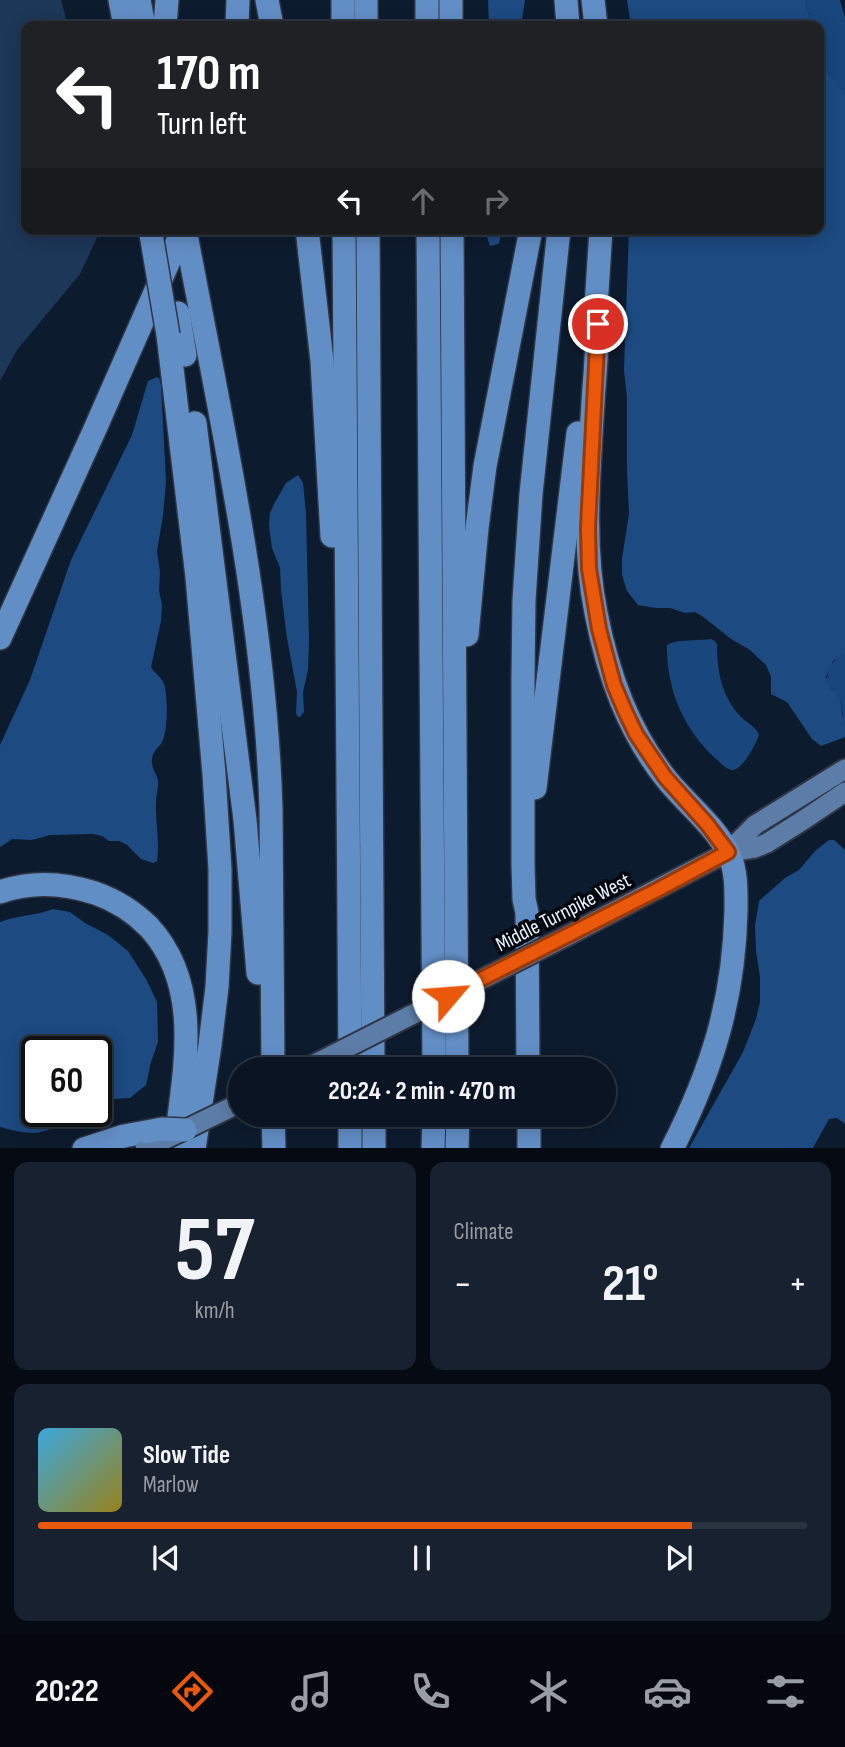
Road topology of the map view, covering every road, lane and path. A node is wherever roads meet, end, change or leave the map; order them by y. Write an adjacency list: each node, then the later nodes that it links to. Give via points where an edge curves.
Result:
1 (113, 0): 14 (highway)
2 (120, 0): 15 (highway)
3 (139, 0): 16 (highway)
4 (167, 0): 17 (highway)
5 (238, 0): 18 (highway)
6 (267, 0): 19 (highway)
7 (343, 0): 20 (highway)
8 (366, 0): 21 (highway)
9 (427, 0): 22 (highway)
10 (451, 0): 23 (highway)
11 (559, 0): 24 (highway)
12 (566, 0): 25 (highway)
13 (593, 0): 26 (highway)
14 (115, 21)
15 (124, 21)
16 (143, 21)
17 (165, 21)
18 (237, 21)
19 (271, 21)
20 (343, 21)
21 (366, 21)
22 (427, 21)
23 (451, 21)
24 (558, 21)
25 (568, 21)
26 (595, 21)
27 (156, 235): 48 (highway, via 178,313 208,518 245,820 258,963)
28 (156, 235): 64 (highway, bridge, via 197,577 220,869 217,987 208,1059)
29 (181, 235): 41 (highway)
30 (185, 235): 49 (highway, via 247,564 265,695 271,809)
31 (308, 235): 40 (highway, via 322,361 332,541)
32 (344, 235): 40 (highway)
33 (368, 235): 52 (highway)
34 (428, 235): 53 (highway)
35 (452, 235): 42 (highway)
36 (530, 235): 42 (highway, via 485,466 469,620)
37 (558, 235): 47 (highway, via 525,587 523,851)
38 (601, 235): 39 (highway)
39 (596, 307): 45 (highway, via 588,540 599,629 614,685 636,734 665,777); 47 (highway, via 537,774)
40 (347, 618): 51 (highway)
41 (0, 638)
42 (455, 679): 54 (highway)
43 (845, 769): 45 (main road, Middle Turnpike West, via 755,825)
44 (845, 792): 45 (main road, Middle Turnpike West, via 766,843)
45 (728, 852): 50 (main road, Middle Turnpike West, bridge); 72 (highway, via 734,871 735,937 722,1026)
46 (0, 892): 64 (highway, via 37,884 86,890 129,910 161,942 184,998)
47 (527, 913): 55 (highway)
48 (261, 1057)
49 (273, 1057)
50 (329, 1057)
51 (350, 1057)
52 (373, 1057)
53 (434, 1057)
54 (457, 1057)
55 (528, 1057)
56 (228, 1111): 64 (main road, bridge)
57 (273, 1127): 66 (highway)
58 (350, 1127): 67 (highway)
59 (374, 1127): 68 (highway)
60 (434, 1127): 69 (highway)
61 (457, 1127): 70 (highway)
62 (528, 1127): 71 (highway)
63 (145, 1140): 64 (highway, bridge, via 162,1129); 65 (highway, via 124,1136)
64 (184, 1142)
65 (87, 1148)
66 (274, 1148)
67 (350, 1148)
68 (374, 1148)
69 (433, 1148)
70 (457, 1148)
71 (529, 1148)
72 (672, 1148)

